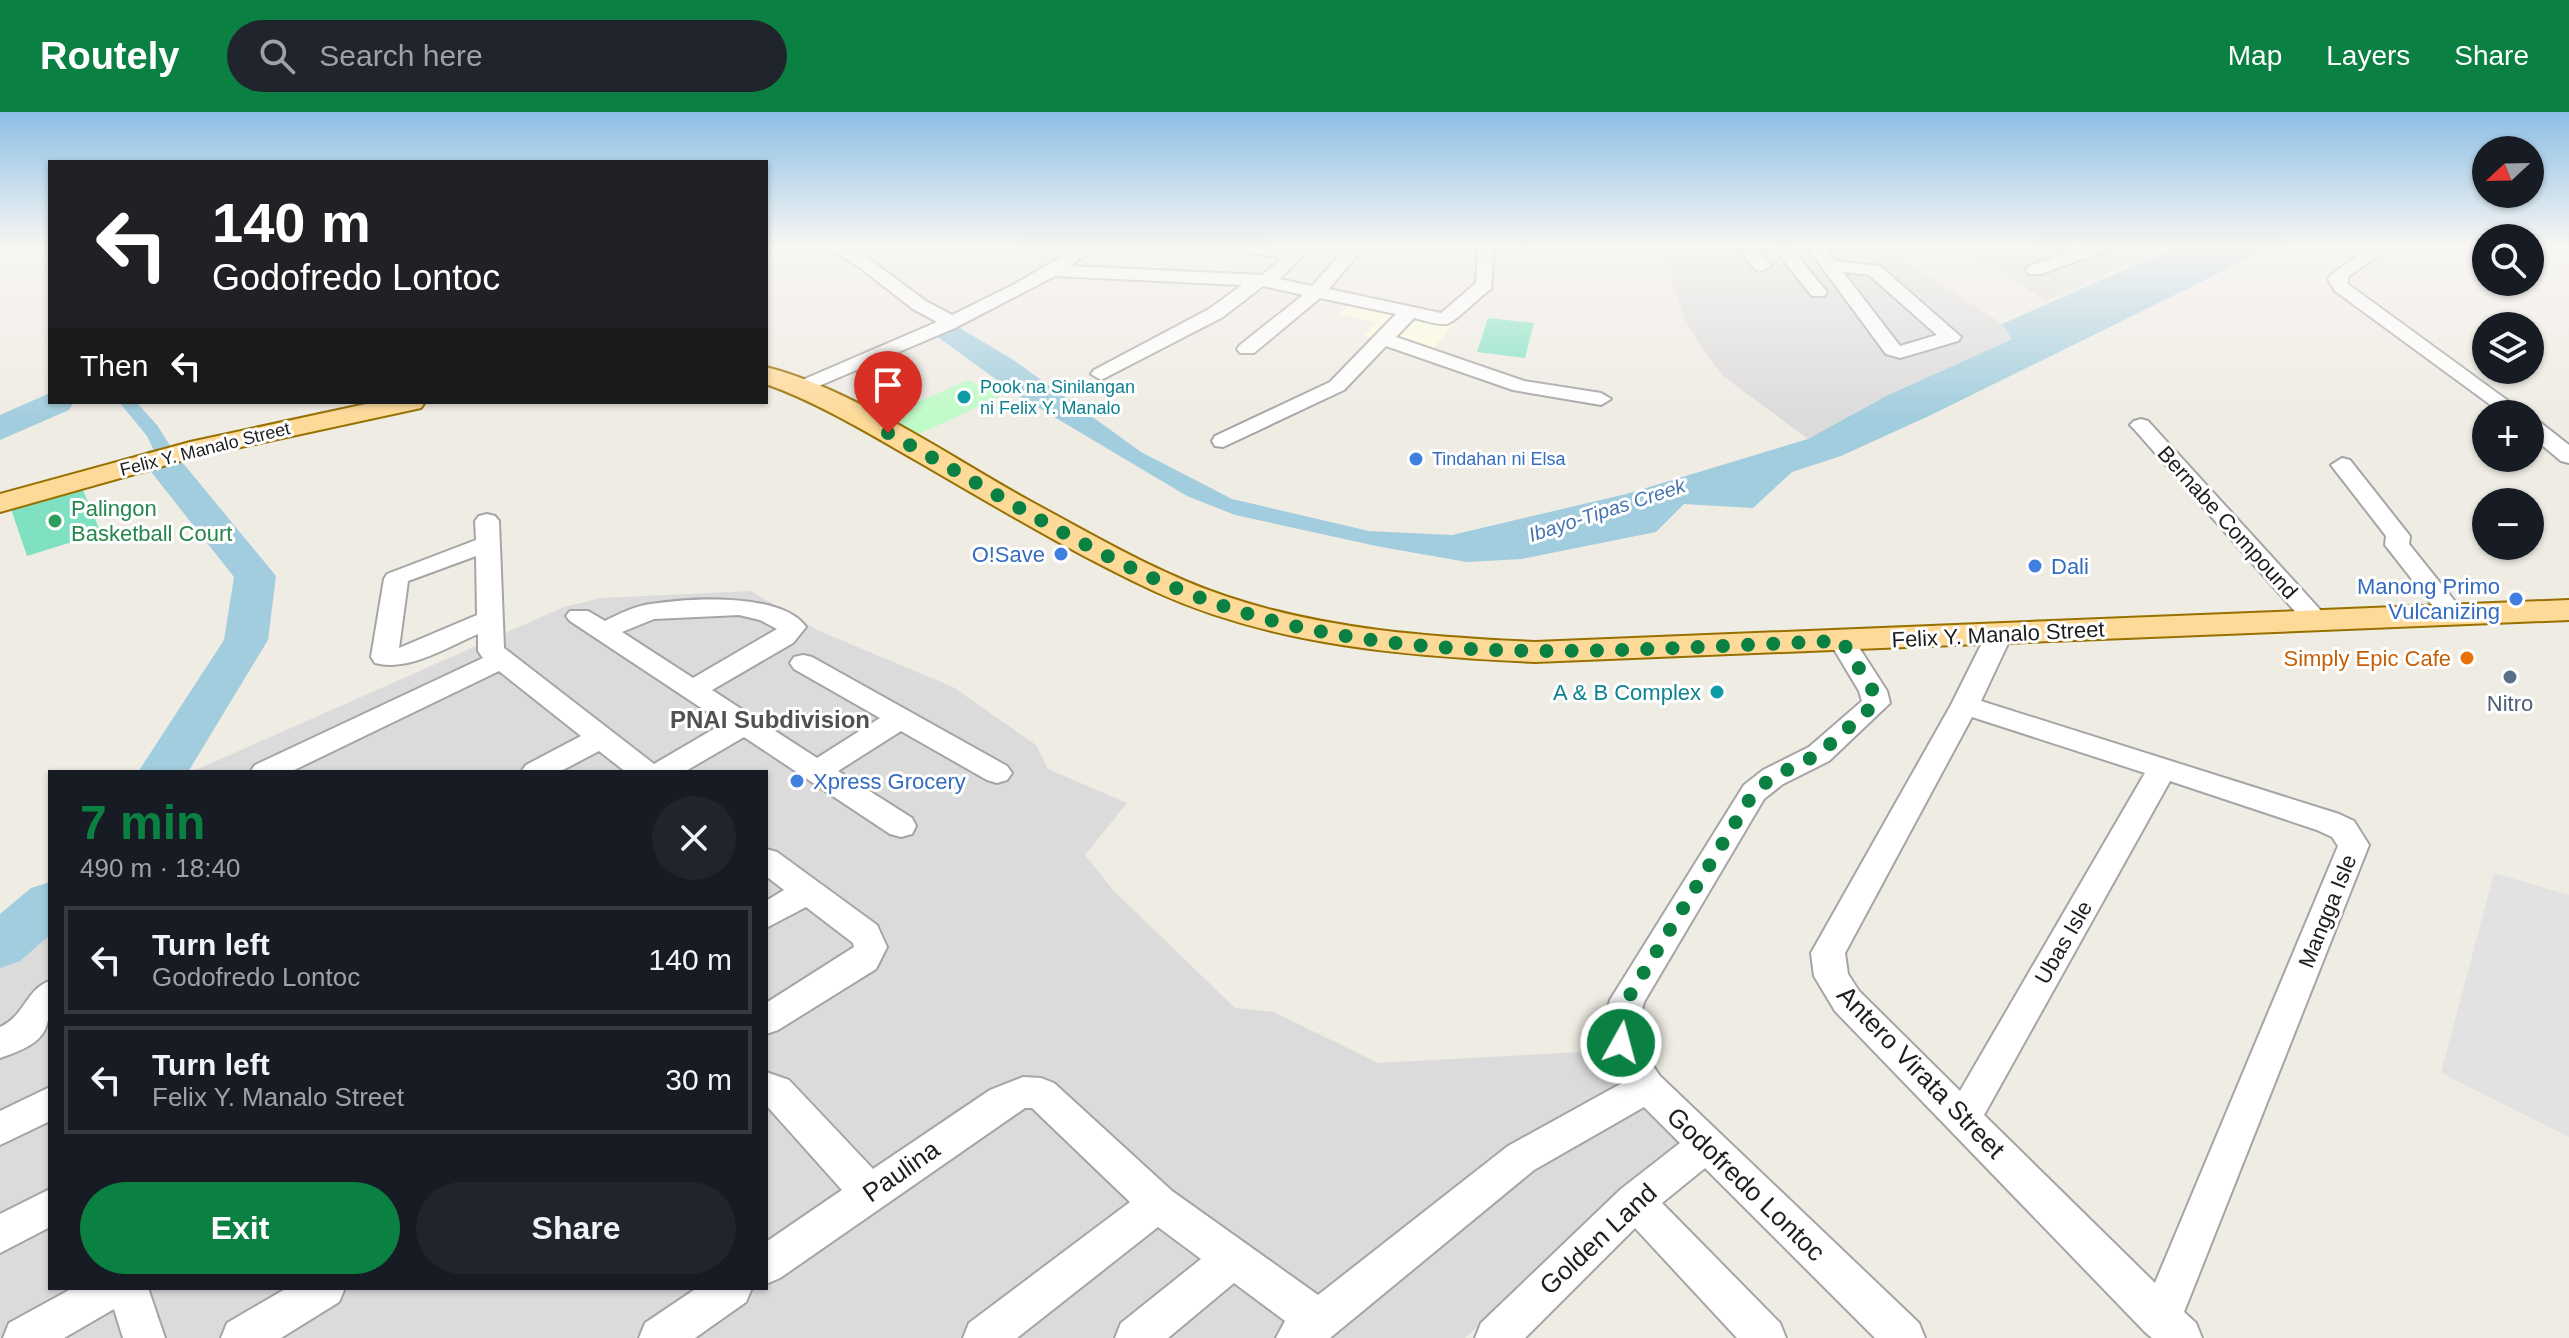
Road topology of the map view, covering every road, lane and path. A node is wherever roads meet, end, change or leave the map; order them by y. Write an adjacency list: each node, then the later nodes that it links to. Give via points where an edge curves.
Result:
1 (918, 304): 11 (street)
2 (986, 304): 11 (street)
3 (1228, 304): 14 (street)
4 (1304, 304): 13 (street)
5 (1370, 304): 10 (street)
6 (1460, 304): 10 (street, via 1445,319)
7 (1859, 304): 8 (street, via 1893,350 1951,337)
8 (1913, 304)
9 (2365, 304): 18 (street)
10 (1408, 313): 12 (street)
11 (949, 322): 16 (street)
12 (1384, 339): 17 (street, via 1520,386); 22 (street, via 1337,386)
13 (1247, 349)
14 (1101, 374)
15 (768, 376): 16 (main road, Felix Y. Manalo Street)
16 (800, 388): 33 (main road, Felix Y. Manalo Street, via 1171,586 1281,622 1440,648 1535,652)
17 (1601, 399)
18 (2497, 400)
19 (403, 404): 25 (main road, Felix Y. Manalo Street, via 190,450)
20 (2141, 425): 30 (street, Bernabe Compound)
21 (2544, 435): 23 (street)
22 (1223, 441)
23 (2569, 456)
24 (2342, 465): 27 (street)
25 (0, 503)
26 (2569, 610): 27 (main road, Felix Y. Manalo Street)
27 (2452, 614): 30 (main road, Felix Y. Manalo Street)
28 (579, 616): 31 (street)
29 (490, 619): 29 (street, via 402,656 384,657 396,579 488,532); 34 (street, via 491,651)
30 (2315, 619): 32 (main road, Felix Y. Manalo Street)
31 (603, 632): 36 (street); 36 (street, via 652,611 739,607 793,627)
32 (1999, 635): 33 (main road, Felix Y. Manalo Street); 37 (street, Antero Virata Street)
33 (1842, 641): 55 (street, Godofredo Lontoc, via 1876,703 1819,754 1754,792 1627,1000 1621,1043)
34 (502, 659): 40 (street); 42 (street)
35 (803, 663): 38 (street)
36 (692, 690): 39 (street)
37 (1965, 705): 41 (street, Mangga Isle); 58 (street, Antero Virata Street, via 1828,953 1831,976 1847,1001)
38 (899, 719): 46 (street); 47 (street)
39 (744, 724): 45 (street); 46 (street)
40 (600, 738): 43 (street); 44 (street)
41 (2163, 767): 58 (street, Ubas Isle); 73 (street, Mangga Isle, via 2328,822 2343,829 2354,845)
42 (269, 770)
43 (540, 770)
44 (642, 770)
45 (665, 770)
46 (817, 771): 48 (street)
47 (997, 773)
48 (901, 826)
49 (768, 861): 50 (street)
50 (808, 891): 51 (street); 53 (street, via 865,934 871,951)
51 (768, 915)
52 (48, 998): 54 (street)
53 (768, 1019)
54 (26, 1030)
55 (1647, 1087): 60 (street, Godofredo Lontoc); 72 (street, via 1521,1158)
56 (768, 1088): 61 (street)
57 (48, 1104): 59 (street)
58 (1964, 1117): 73 (street, Antero Virata Street)
59 (0, 1129)
60 (1705, 1146): 62 (street, Golden Land); 82 (street, Godofredo Lontoc)
61 (870, 1193): 63 (street, Paulina, via 1023,1092 1041,1094); 67 (street, Paulina)
62 (1635, 1201): 80 (street, Golden Land); 81 (street)
63 (1156, 1205): 66 (street); 78 (street)
64 (48, 1208): 65 (street)
65 (0, 1235)
66 (1230, 1261): 72 (street); 79 (street)
67 (768, 1264)
68 (108, 1290): 74 (street)
69 (129, 1290): 75 (street)
70 (322, 1290): 76 (street)
71 (729, 1290): 77 (street)
72 (1308, 1329)
73 (2171, 1329)
74 (24, 1338)
75 (144, 1338)
76 (242, 1338)
77 (660, 1338)
78 (984, 1338)
79 (1136, 1338)
80 (1496, 1338)
81 (1765, 1338)
82 (1904, 1338)

